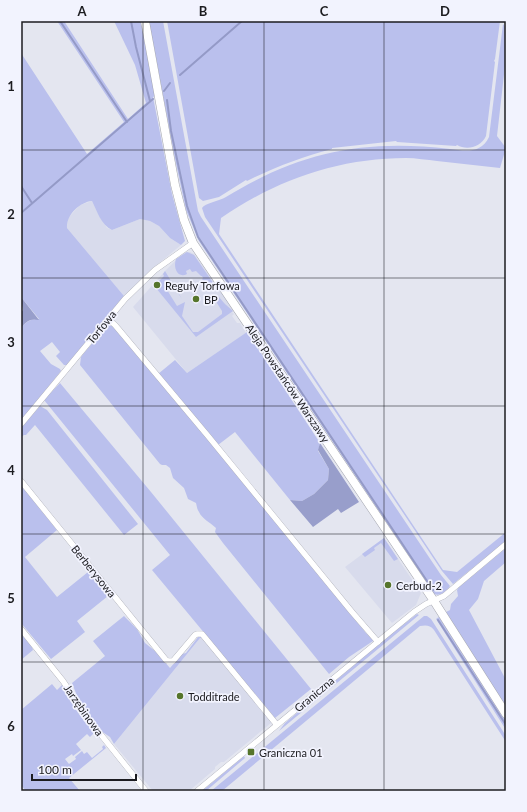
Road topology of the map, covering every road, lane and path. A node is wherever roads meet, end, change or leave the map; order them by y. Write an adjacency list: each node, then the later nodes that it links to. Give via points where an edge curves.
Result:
1 (145, 21): 2 (street, Aleja Powstańców Warszawy, via 177,192)
2 (193, 243): 3 (street, Torfowa, via 155,270); 7 (street, Aleja Powstańców Warszawy)
3 (108, 319): 4 (street, Torfowa); 9 (street)
4 (21, 424)
5 (21, 481): 11 (street, Berberysowa, via 168,661 173,660 197,634 203,635)
6 (506, 544): 7 (street, Graniczna, via 449,592)
7 (434, 601): 9 (street, Graniczna, via 414,612); 10 (street, Aleja Powstańców Warszawy)
8 (21, 629): 12 (street, Jarzębinowa)
9 (378, 642): 11 (street, Graniczna)
10 (506, 714)
11 (277, 725): 13 (street, Graniczna)
12 (146, 791)
13 (197, 791)

